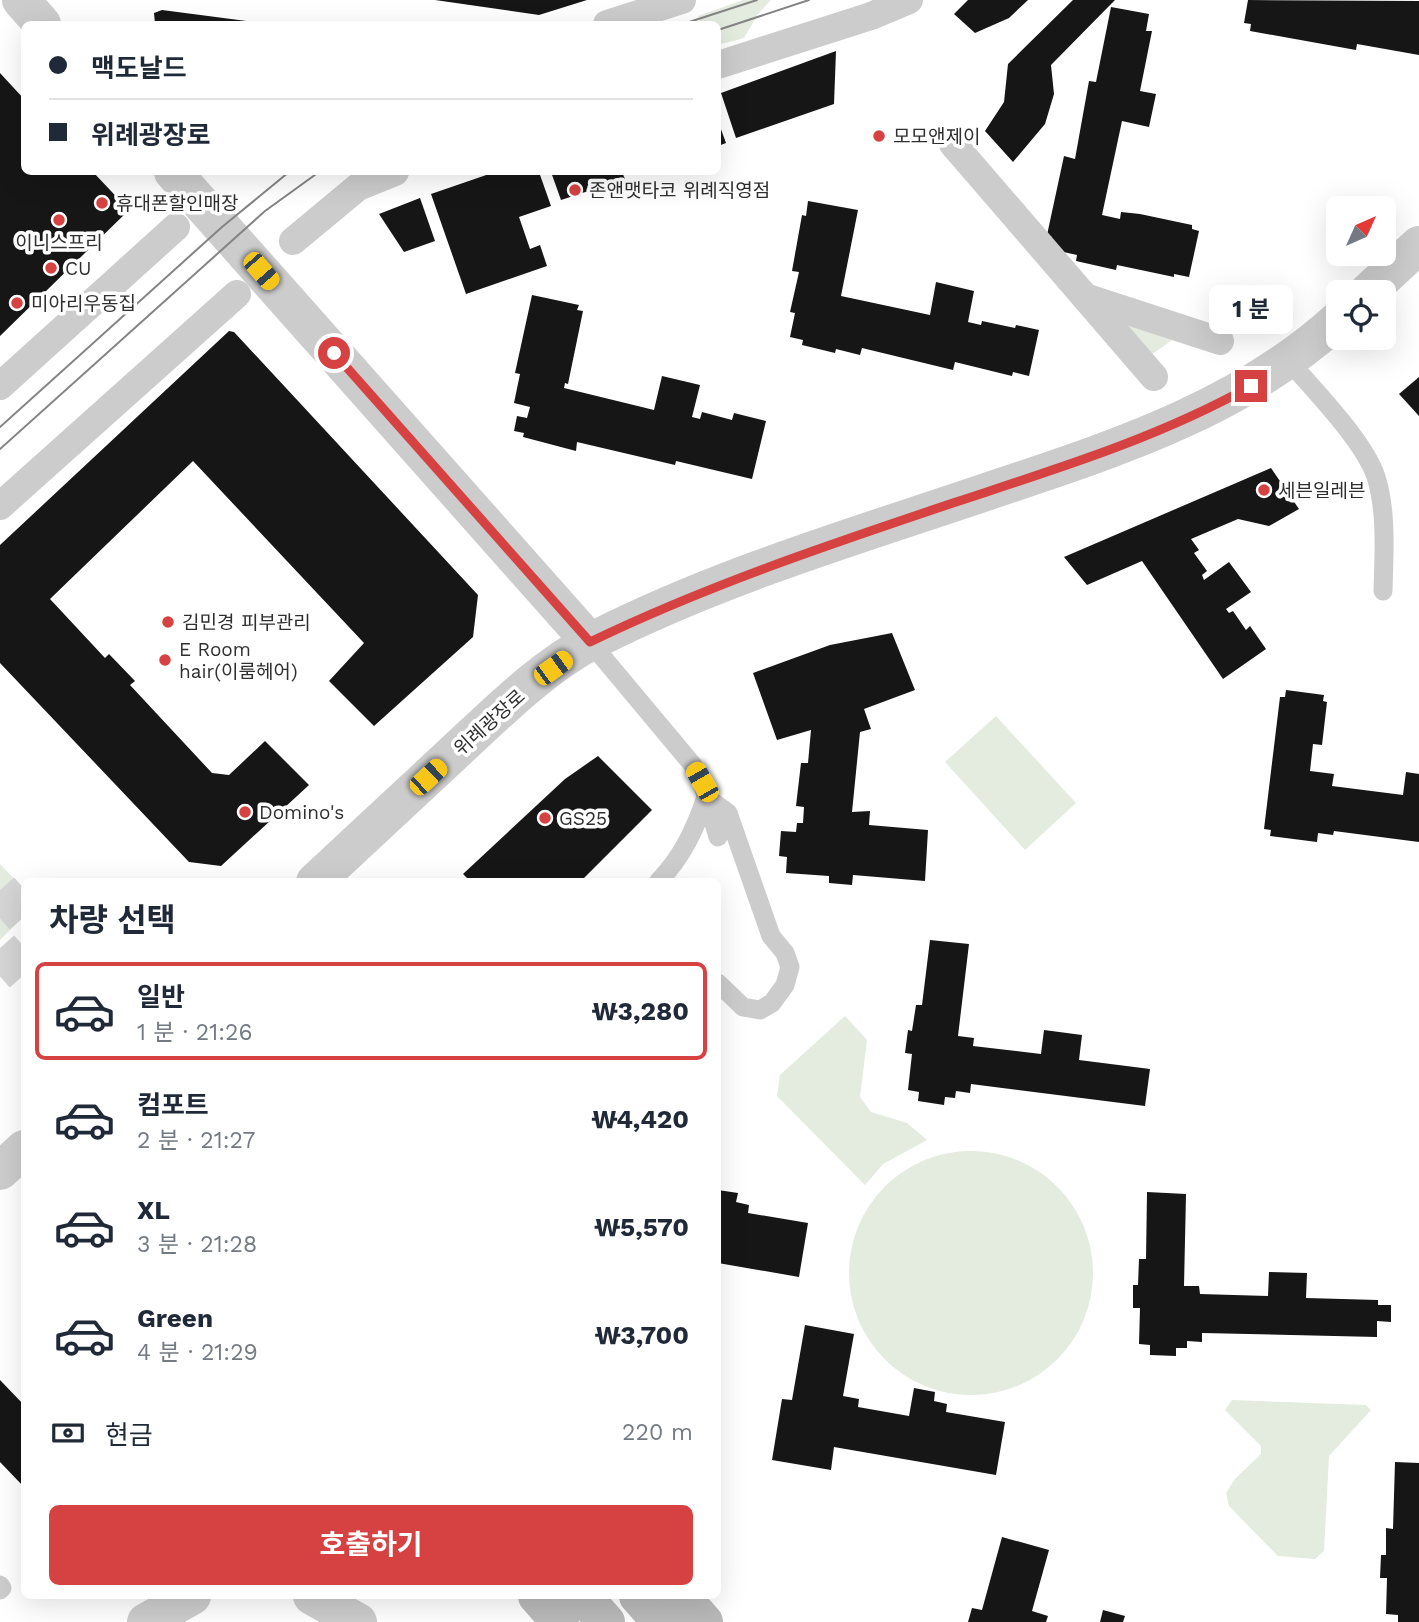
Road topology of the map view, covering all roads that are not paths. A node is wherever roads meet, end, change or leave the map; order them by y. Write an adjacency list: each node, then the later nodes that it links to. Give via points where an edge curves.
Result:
1 (20, 0): 4 (street)
2 (682, 0): 5 (street)
3 (909, 0): 6 (street, via 885,20)
4 (39, 21)
5 (616, 21)
6 (721, 64)
7 (953, 144): 15 (street)
8 (176, 175): 23 (street)
9 (388, 175): 11 (street, via 358,187)
10 (176, 227): 20 (street)
11 (293, 241)
12 (1419, 245): 13 (street)
13 (1381, 280)
14 (237, 294): 21 (street)
15 (1085, 297): 17 (street); 19 (street)
16 (1326, 330): 18 (street, 위례광장로)
17 (1220, 341)
18 (1289, 361): 22 (lane, via 1360,447 1376,476); 23 (street, 위례광장로, via 1210,409 1110,451 779,561)
19 (1154, 377)
20 (0, 386)
21 (0, 506)
22 (1383, 590)
23 (590, 642): 24 (lane, via 692,764); 27 (street, 위례광장로, via 485,724)
24 (706, 797): 25 (lane); 26 (lane); 28 (lane, via 728,813 771,936 790,967 785,985 772,1003 760,1010 743,1007)
25 (718, 837)
26 (679, 873)
27 (319, 878)
28 (721, 987)
29 (21, 1152): 30 (street)
30 (0, 1171)
31 (187, 1599): 37 (street)
32 (317, 1599): 38 (street)
33 (540, 1599): 39 (main road)
34 (586, 1599): 40 (main road)
35 (641, 1599): 41 (main road)
36 (684, 1599): 42 (main road)
37 (146, 1622)
38 (358, 1622)
39 (560, 1622)
40 (606, 1622)
41 (661, 1622)
42 (704, 1622)

